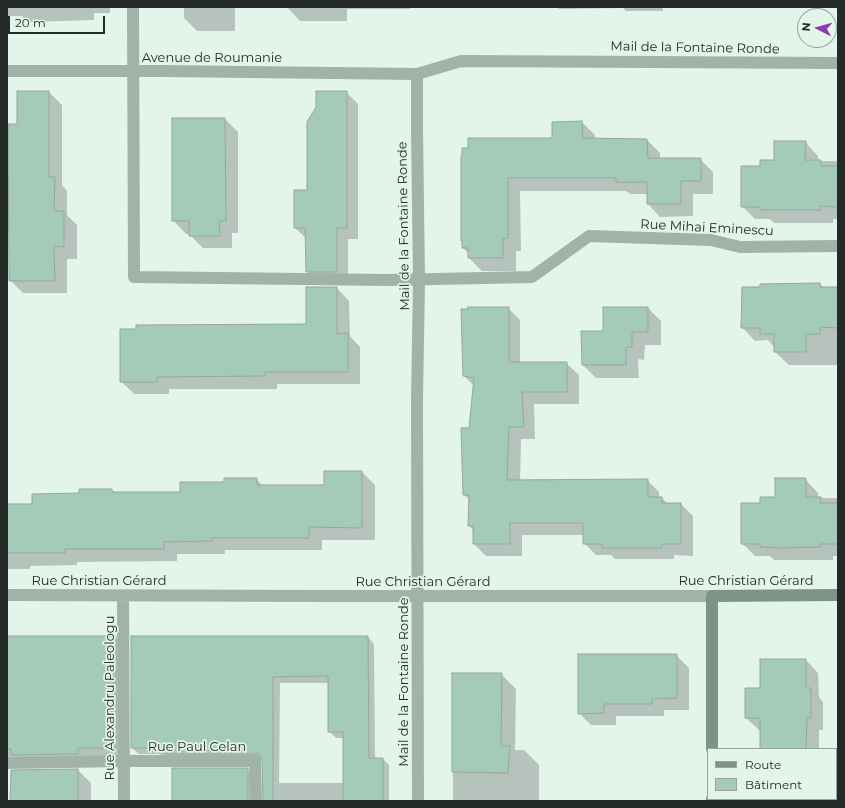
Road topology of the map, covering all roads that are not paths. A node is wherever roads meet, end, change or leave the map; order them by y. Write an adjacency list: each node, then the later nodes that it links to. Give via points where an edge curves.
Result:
1 (133, 7): 4 (street)
2 (838, 63): 5 (street, Mail de la Fontaine Ronde, via 461,61)
3 (7, 71): 4 (street, Avenue de Roumanie)
4 (133, 71): 5 (street, Avenue de Roumanie); 7 (street, Rue Mihai Eminescu, via 134,277)
5 (417, 74): 7 (street, Mail de la Fontaine Ronde)
6 (838, 246): 7 (street, Rue Mihai Eminescu, via 740,247 711,240 589,236 532,277)
7 (419, 280): 11 (street, Mail de la Fontaine Ronde)
8 (7, 595): 10 (street, Rue Christian Gérard)
9 (838, 595): 12 (street, Rue Christian Gérard)
10 (123, 596): 11 (street, Rue Christian Gérard); 14 (street, Rue Alexandru Paleologu)
11 (418, 596): 12 (street, Rue Christian Gérard); 18 (street, Mail de la Fontaine Ronde)
12 (712, 596): 13 (street)
13 (712, 748)
14 (124, 760): 15 (street); 16 (street, Rue Alexandru Paleologu); 17 (street, Rue Paul Celan, via 254,761)
15 (7, 763)
16 (124, 801)
17 (256, 801)
18 (418, 801)

